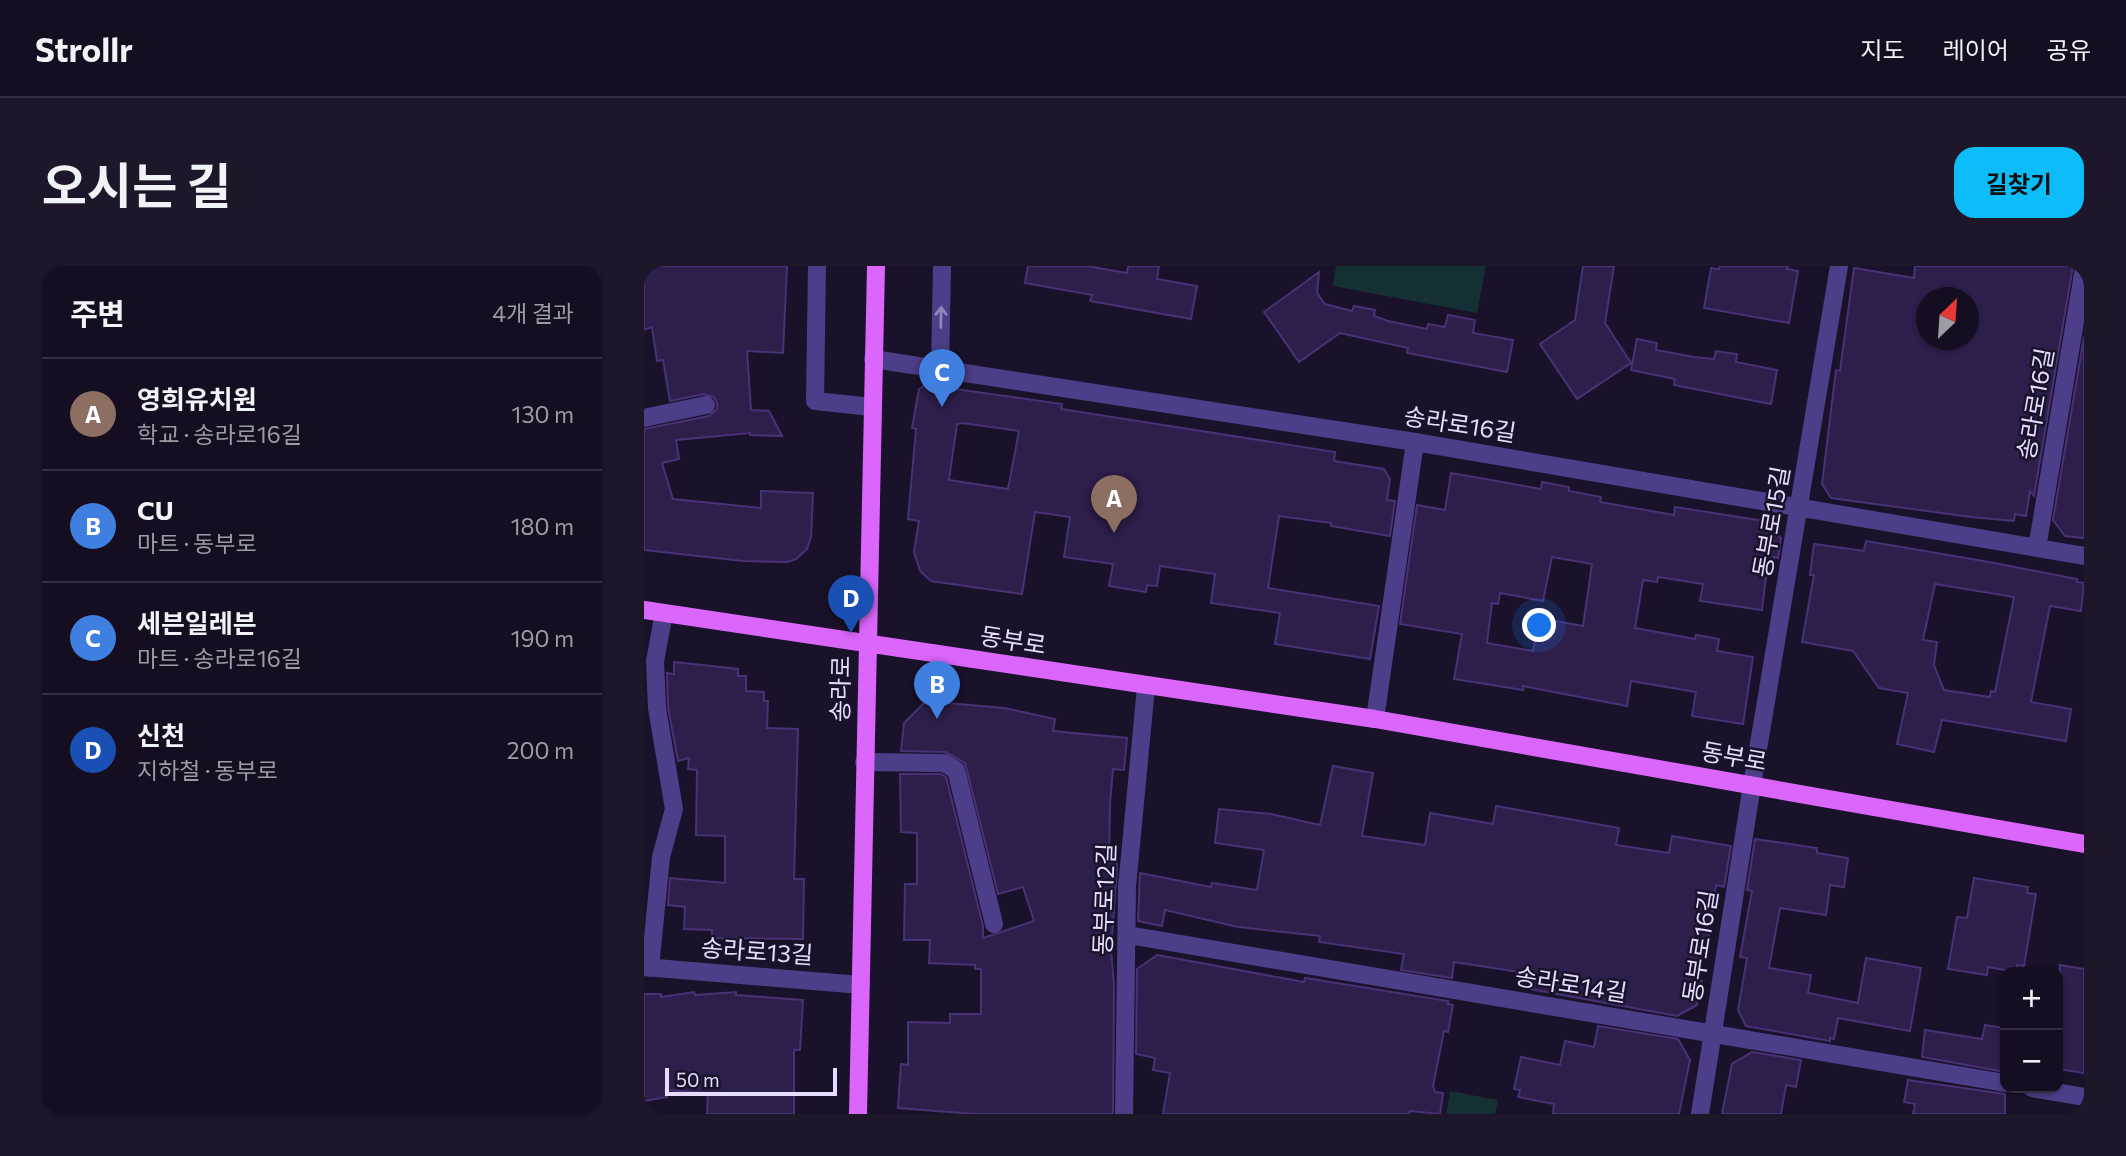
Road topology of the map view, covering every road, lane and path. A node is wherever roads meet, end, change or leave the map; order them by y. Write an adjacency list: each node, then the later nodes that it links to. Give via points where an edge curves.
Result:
1 (817, 266): 9 (street, via 815,401)
2 (876, 266): 6 (main road, 송라로)
3 (942, 266): 7 (street, one-way to 3)
4 (1839, 266): 12 (street, 동부로15길)
5 (2084, 268): 13 (street, 송라로16길)
6 (873, 359): 7 (street, 송라로16길); 9 (main road, 송라로)
7 (940, 369): 11 (street, 송라로16길)
8 (706, 405): 10 (street)
9 (872, 407): 17 (main road, 송라로)
10 (644, 418)
11 (1415, 442): 12 (street, 송라로16길); 19 (street)
12 (1799, 506): 13 (street, 송라로16길); 21 (street, 동부로15길)
13 (2036, 548): 14 (street, 송라로16길)
14 (2084, 556)
15 (644, 610): 16 (main road, 동부로)
16 (664, 613): 17 (main road, 동부로); 25 (street, 송라로13길, via 655,661 656,685 674,809 661,857)
17 (867, 643): 18 (main road, 동부로); 20 (main road, 송라로)
18 (1146, 687): 19 (main road, 동부로); 24 (street, 동부로12길, via 1127,887)
19 (1375, 719): 21 (main road, 동부로)
20 (864, 762): 23 (street, via 944,763 956,770); 26 (main road, 송라로)
21 (1752, 785): 22 (main road, 동부로); 27 (street, 동부로16길)
22 (2084, 844)
23 (994, 924)
24 (1128, 935): 27 (street, 송라로14길); 32 (street, 동부로12길)
25 (647, 967): 26 (street, 송라로13길)
26 (861, 985): 31 (main road, 송라로)
27 (1712, 1033): 28 (street, 송라로14길); 33 (street, 동부로16길)
28 (2000, 1082)
29 (2061, 1093): 30 (street)
30 (2084, 1097)
31 (858, 1114)
32 (1124, 1114)
33 (1700, 1114)

